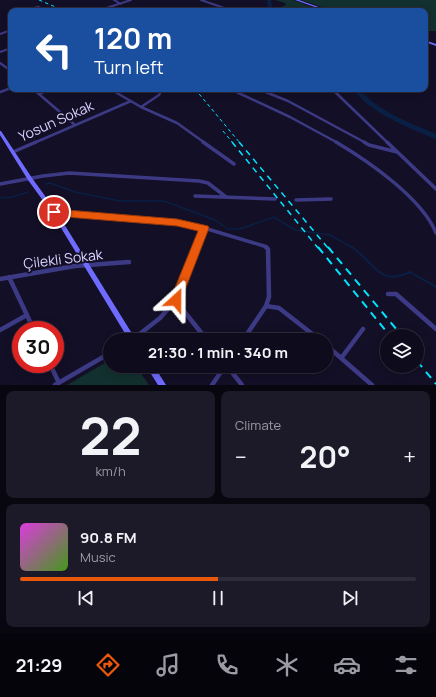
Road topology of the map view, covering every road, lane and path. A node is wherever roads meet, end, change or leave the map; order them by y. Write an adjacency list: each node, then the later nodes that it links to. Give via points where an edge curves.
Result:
1 (114, 0): 5 (street)
2 (131, 0): 5 (street)
3 (201, 0): 7 (street)
4 (296, 0): 8 (street)
5 (121, 4): 6 (street)
6 (107, 8)
7 (224, 8)
8 (320, 8)
9 (8, 31): 10 (street)
10 (5, 32): 11 (street); 12 (street)
11 (0, 34)
12 (8, 34)
13 (37, 92): 20 (street)
14 (43, 92): 20 (street)
15 (116, 92): 21 (street)
16 (160, 92): 22 (street)
17 (236, 92): 38 (street, via 334,140 377,171 412,201 426,214)
18 (266, 92): 26 (street, via 333,124 369,145)
19 (335, 92): 26 (street)
20 (39, 94): 23 (street)
21 (131, 100): 22 (street); 23 (street, Yosun Sokak)
22 (141, 106): 27 (street, via 177,123)
23 (74, 124): 25 (street, Yosun Sokak)
24 (1, 135): 25 (street)
25 (13, 152): 28 (street)
26 (397, 152): 30 (street)
27 (234, 164)
28 (30, 179): 29 (street); 32 (street, via 49,174 69,173 199,181 208,183); 36 (street)
29 (0, 184)
30 (436, 189)
31 (195, 196): 32 (street)
32 (226, 197): 33 (street)
33 (275, 199)
34 (331, 199): 35 (street)
35 (296, 200)
36 (54, 212): 37 (street, via 177,223); 40 (street)
37 (204, 228): 44 (street); 45 (street, via 268,249)
38 (436, 233)
39 (129, 262): 40 (street, Çilekli Sokak)
40 (86, 266): 41 (street, Çilekli Sokak); 51 (street)
41 (9, 277): 42 (street, Çilekli Sokak); 46 (street)
42 (0, 279)
43 (388, 294): 49 (street, via 396,294)
44 (176, 300): 52 (street); 53 (street)
45 (266, 306): 54 (street); 55 (street, via 279,308)
46 (27, 315): 47 (street); 50 (street)
47 (30, 321)
48 (363, 328): 58 (street)
49 (436, 329)
50 (0, 330)
51 (128, 333)
52 (140, 333)
53 (202, 333)
54 (248, 333)
55 (311, 333)
56 (333, 350): 58 (street)
57 (103, 357): 63 (street)
58 (342, 357): 67 (street)
59 (53, 373): 63 (street)
60 (154, 373): 64 (street)
61 (221, 373): 65 (street)
62 (232, 373): 66 (street)
63 (57, 384)
64 (162, 385)
65 (212, 385)
66 (242, 385)
67 (372, 385)

